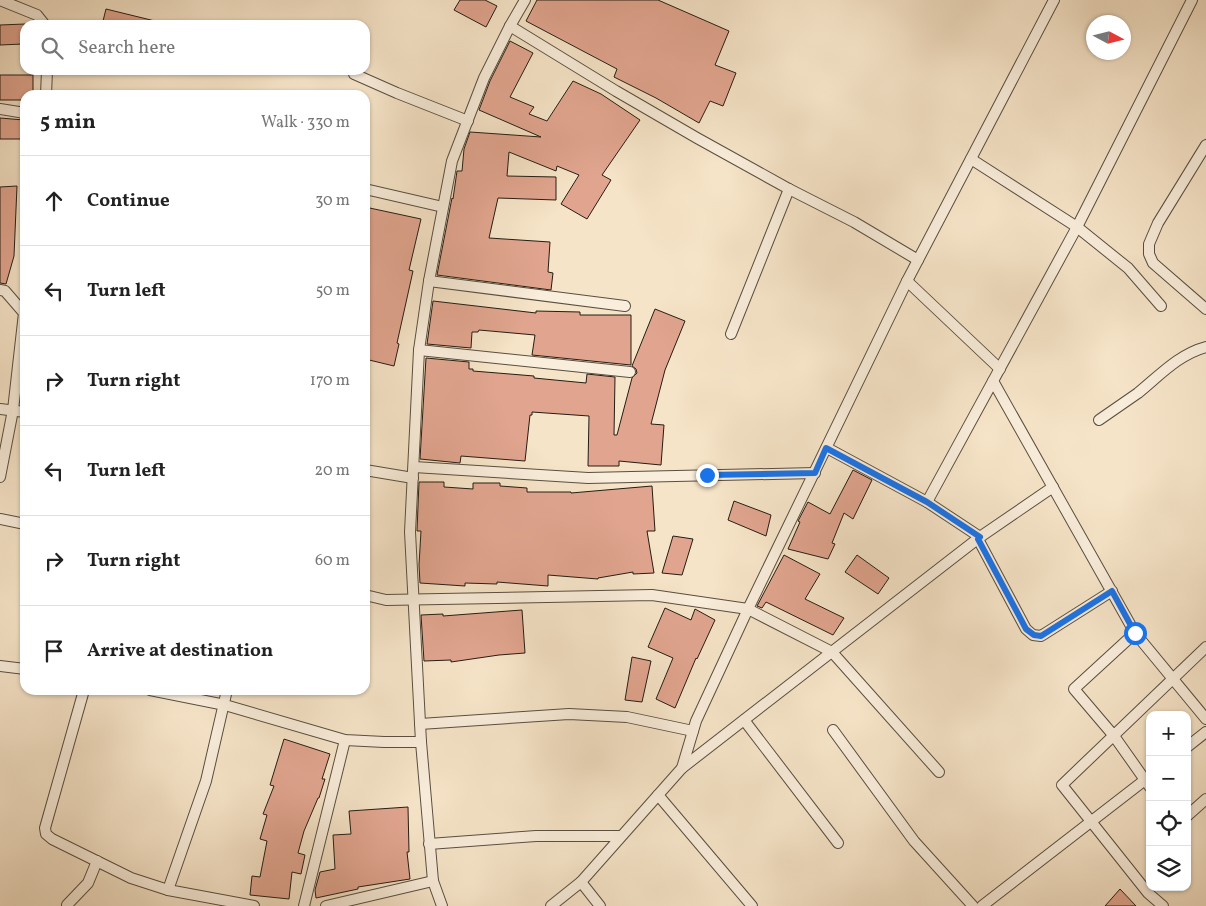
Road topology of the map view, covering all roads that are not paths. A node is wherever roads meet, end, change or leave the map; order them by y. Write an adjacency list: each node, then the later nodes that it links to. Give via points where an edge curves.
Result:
1 (0, 0): 5 (street, via 37,15)
2 (526, 0): 6 (street)
3 (1054, 0): 14 (street)
4 (1192, 0): 18 (street)
5 (41, 20)
6 (510, 26): 12 (street, via 484,78); 16 (street)
7 (47, 75): 9 (street)
8 (356, 75): 12 (street)
9 (46, 90)
10 (0, 109): 11 (street)
11 (20, 112)
12 (468, 121): 17 (street, via 452,161)
13 (1206, 145): 26 (street, via 1158,223 1149,244 1153,263)
14 (971, 159): 18 (street); 19 (street)
15 (370, 190): 17 (street)
16 (789, 190): 19 (street, via 854,222); 27 (street)
17 (443, 207): 20 (street)
18 (1077, 227): 25 (street, via 1128,268); 31 (street)
19 (918, 260): 21 (street)
20 (429, 281): 24 (street); 29 (street)
21 (907, 281): 31 (street); 38 (street)
22 (0, 290): 23 (street)
23 (20, 305)
24 (625, 306)
25 (1161, 306)
26 (1206, 309)
27 (731, 334)
28 (1206, 347): 37 (street, via 1193,350)
29 (419, 350): 32 (street); 39 (street)
30 (20, 352): 35 (street)
31 (1000, 369): 33 (street)
32 (630, 372)
33 (993, 381): 44 (street); 45 (street)
34 (0, 409): 35 (street)
35 (13, 410): 36 (street); 42 (street)
36 (20, 411)
37 (1099, 420)
38 (826, 448): 41 (street); 45 (street)
39 (414, 467): 41 (street, via 588,478); 43 (street)
40 (370, 471): 43 (street)
41 (815, 473): 52 (street)
42 (0, 477)
43 (413, 478): 51 (street, via 410,532)
44 (1054, 487): 48 (street); 49 (street)
45 (927, 502): 48 (street)
46 (0, 519): 47 (street)
47 (20, 523)
48 (979, 538): 49 (street, via 1026,629 1034,635 1041,636); 55 (street)
49 (1112, 591): 53 (street)
50 (370, 596): 51 (street, via 386,600)
51 (414, 599): 52 (street, via 652,596); 65 (street)
52 (748, 609): 55 (street); 67 (street)
53 (1135, 633): 58 (street); 69 (street, via 1074,689)
54 (1206, 647): 58 (street)
55 (832, 652): 64 (street); 74 (street)
56 (0, 666): 57 (street)
57 (20, 668)
58 (1173, 679): 63 (street); 69 (street)
59 (83, 695): 84 (street, via 45,828 52,839)
60 (175, 695): 62 (street)
61 (227, 695): 62 (street)
62 (225, 705): 70 (street); 87 (street, via 206,781)
63 (1206, 719)
64 (744, 720): 73 (street); 82 (street)
65 (420, 724): 67 (street, via 569,714 627,717); 71 (street)
66 (833, 730): 96 (street, via 914,841)
67 (694, 731): 73 (street)
68 (1206, 732): 72 (street)
69 (1114, 736): 75 (street); 80 (street, via 1062,785)
70 (345, 740): 71 (street); 90 (street)
71 (421, 742): 83 (street)
72 (1191, 743)
73 (682, 768): 77 (street)
74 (939, 772)
75 (1146, 778)
76 (1146, 782): 80 (street)
77 (658, 795): 81 (street); 95 (street)
78 (1206, 799): 79 (street)
79 (1191, 812)
80 (1091, 821): 97 (street); 98 (street)
81 (620, 836): 83 (street, via 536,836); 86 (street)
82 (838, 843)
83 (429, 844): 85 (street)
84 (97, 861): 87 (street, via 131,878); 88 (street, via 88,883)
85 (433, 881): 91 (street); 92 (street)
86 (580, 882): 93 (street); 94 (street)
87 (168, 890): 89 (street)
88 (67, 905)
89 (254, 906)
90 (304, 906)
91 (326, 906)
92 (442, 906)
93 (551, 906)
94 (600, 906)
95 (752, 906)
96 (973, 906)
97 (982, 906)
98 (1163, 906)

